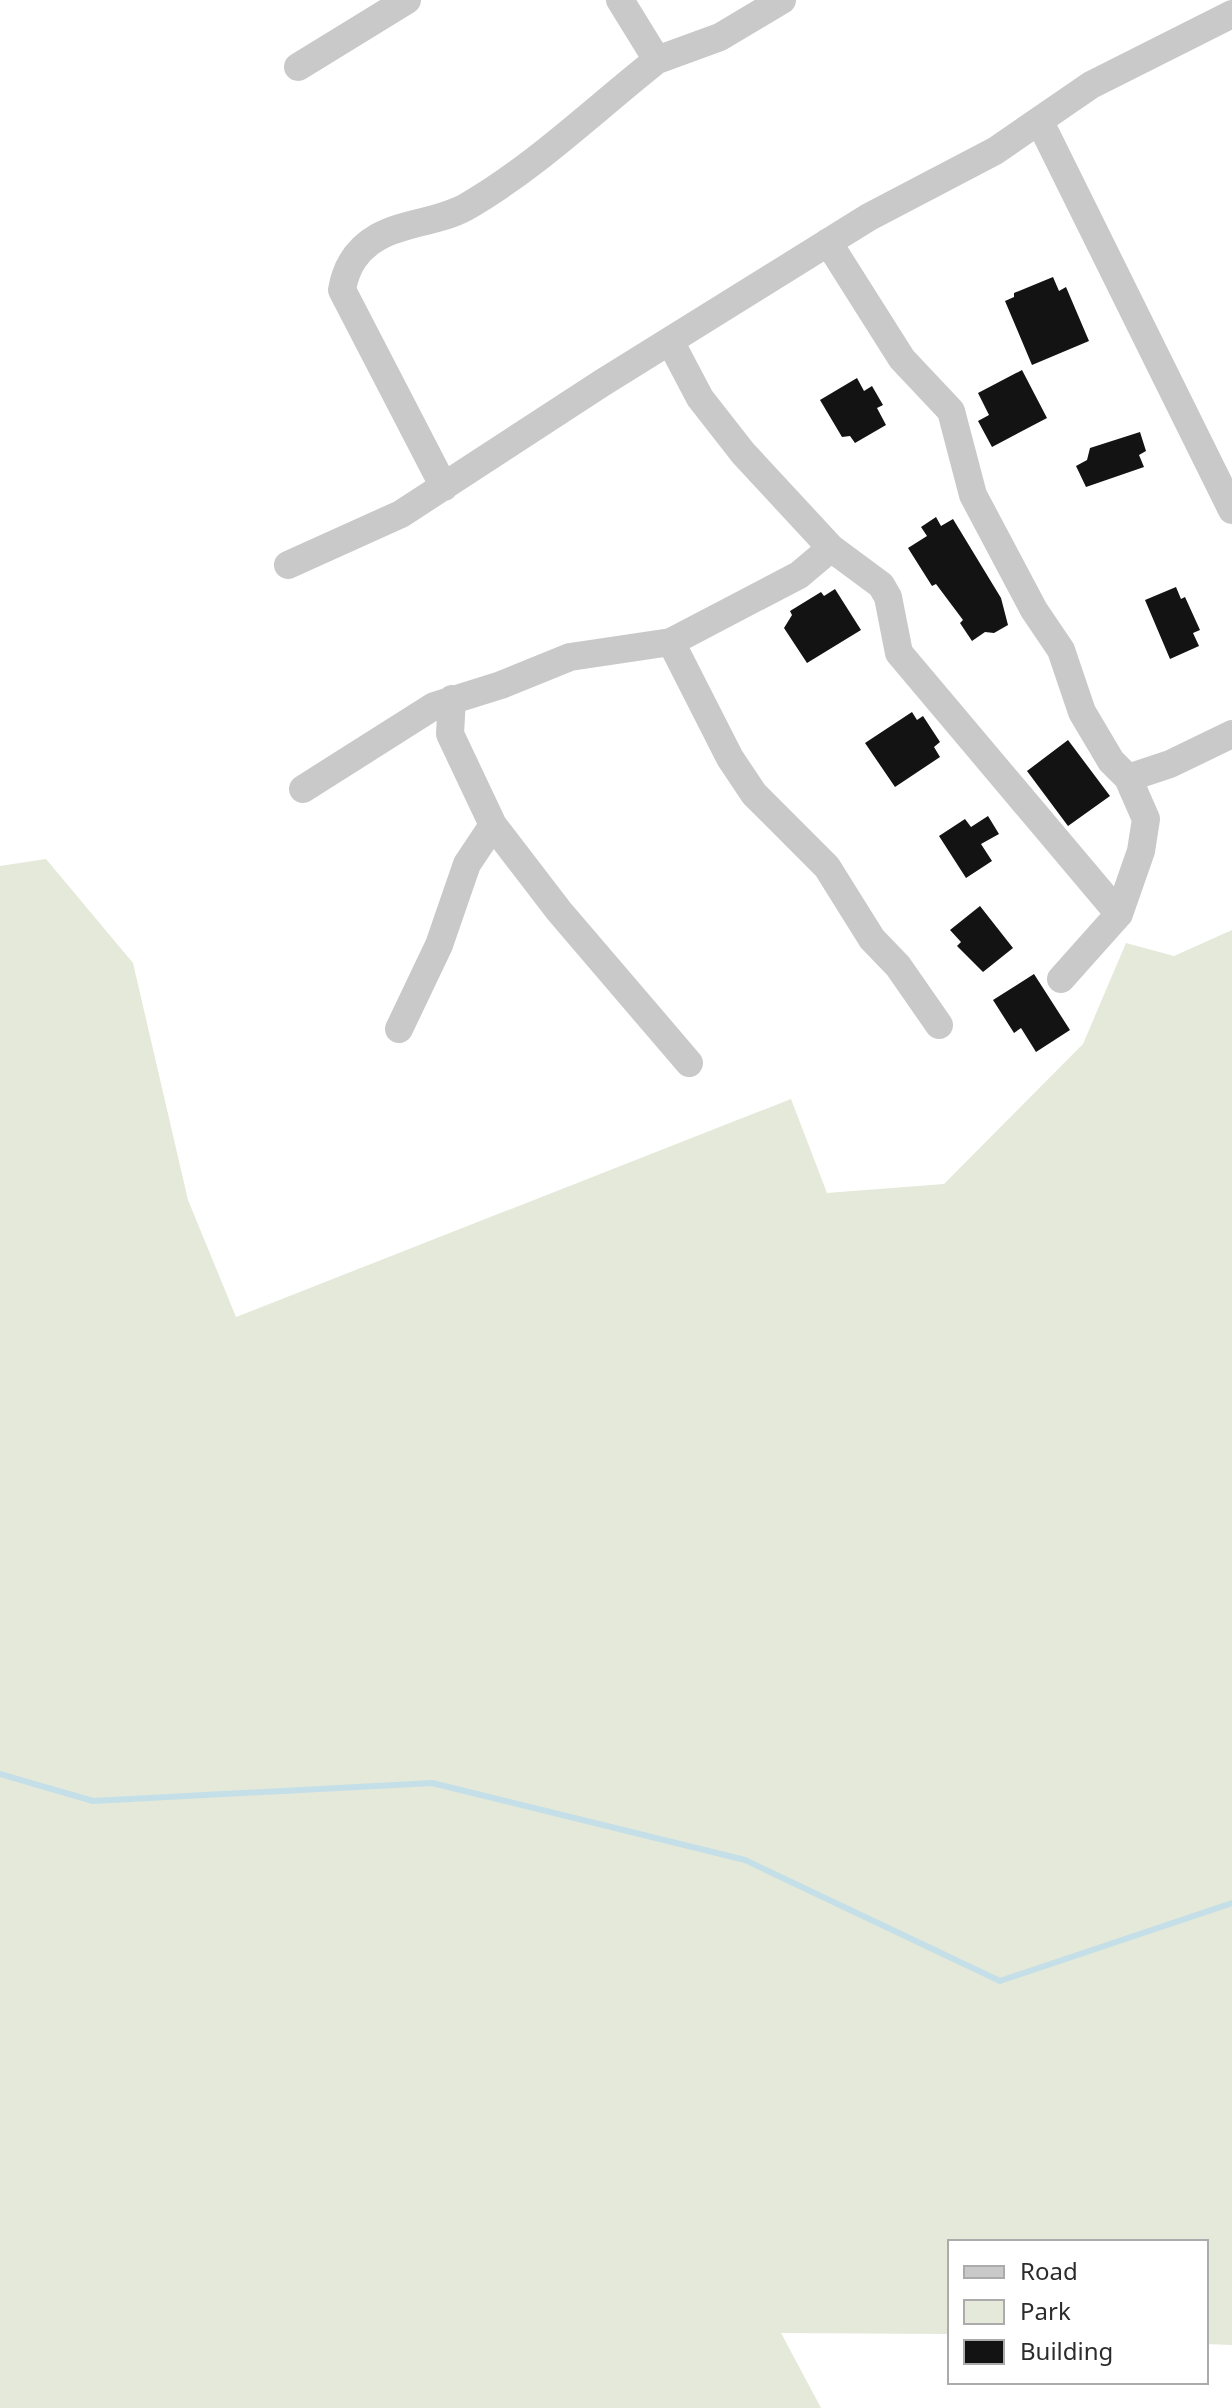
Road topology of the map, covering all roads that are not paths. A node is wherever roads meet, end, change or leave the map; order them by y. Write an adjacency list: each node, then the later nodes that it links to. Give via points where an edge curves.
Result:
1 (407, 0): 6 (street)
2 (620, 0): 5 (street)
3 (782, 0): 5 (street, via 720,37)
4 (1232, 14): 7 (street, via 1091,85)
5 (657, 60): 10 (street, via 496,188 462,209 376,238 345,271 342,290)
6 (298, 67)
7 (1040, 122): 8 (street); 11 (street)
8 (828, 242): 9 (street); 17 (street, via 902,359 951,411 973,495 1061,650 1082,712 1111,761)
9 (670, 341): 10 (street); 12 (street, via 719,424)
10 (444, 487): 13 (street, via 401,514)
11 (1231, 504)
12 (831, 548): 14 (street, via 799,575); 20 (street, via 881,585 899,653)
13 (288, 565)
14 (671, 642): 15 (street, via 570,657); 22 (street, via 748,785 827,867 872,939)
15 (452, 699): 18 (street, via 422,712); 19 (street, via 450,734)
16 (1232, 734): 17 (street)
17 (1128, 778): 20 (street, via 1146,830)
18 (303, 789)
19 (493, 825): 23 (street, via 467,864 439,945); 24 (street)
20 (1119, 914): 21 (street)
21 (1061, 979)
22 (939, 1025)
23 (399, 1029)
24 (689, 1063)

